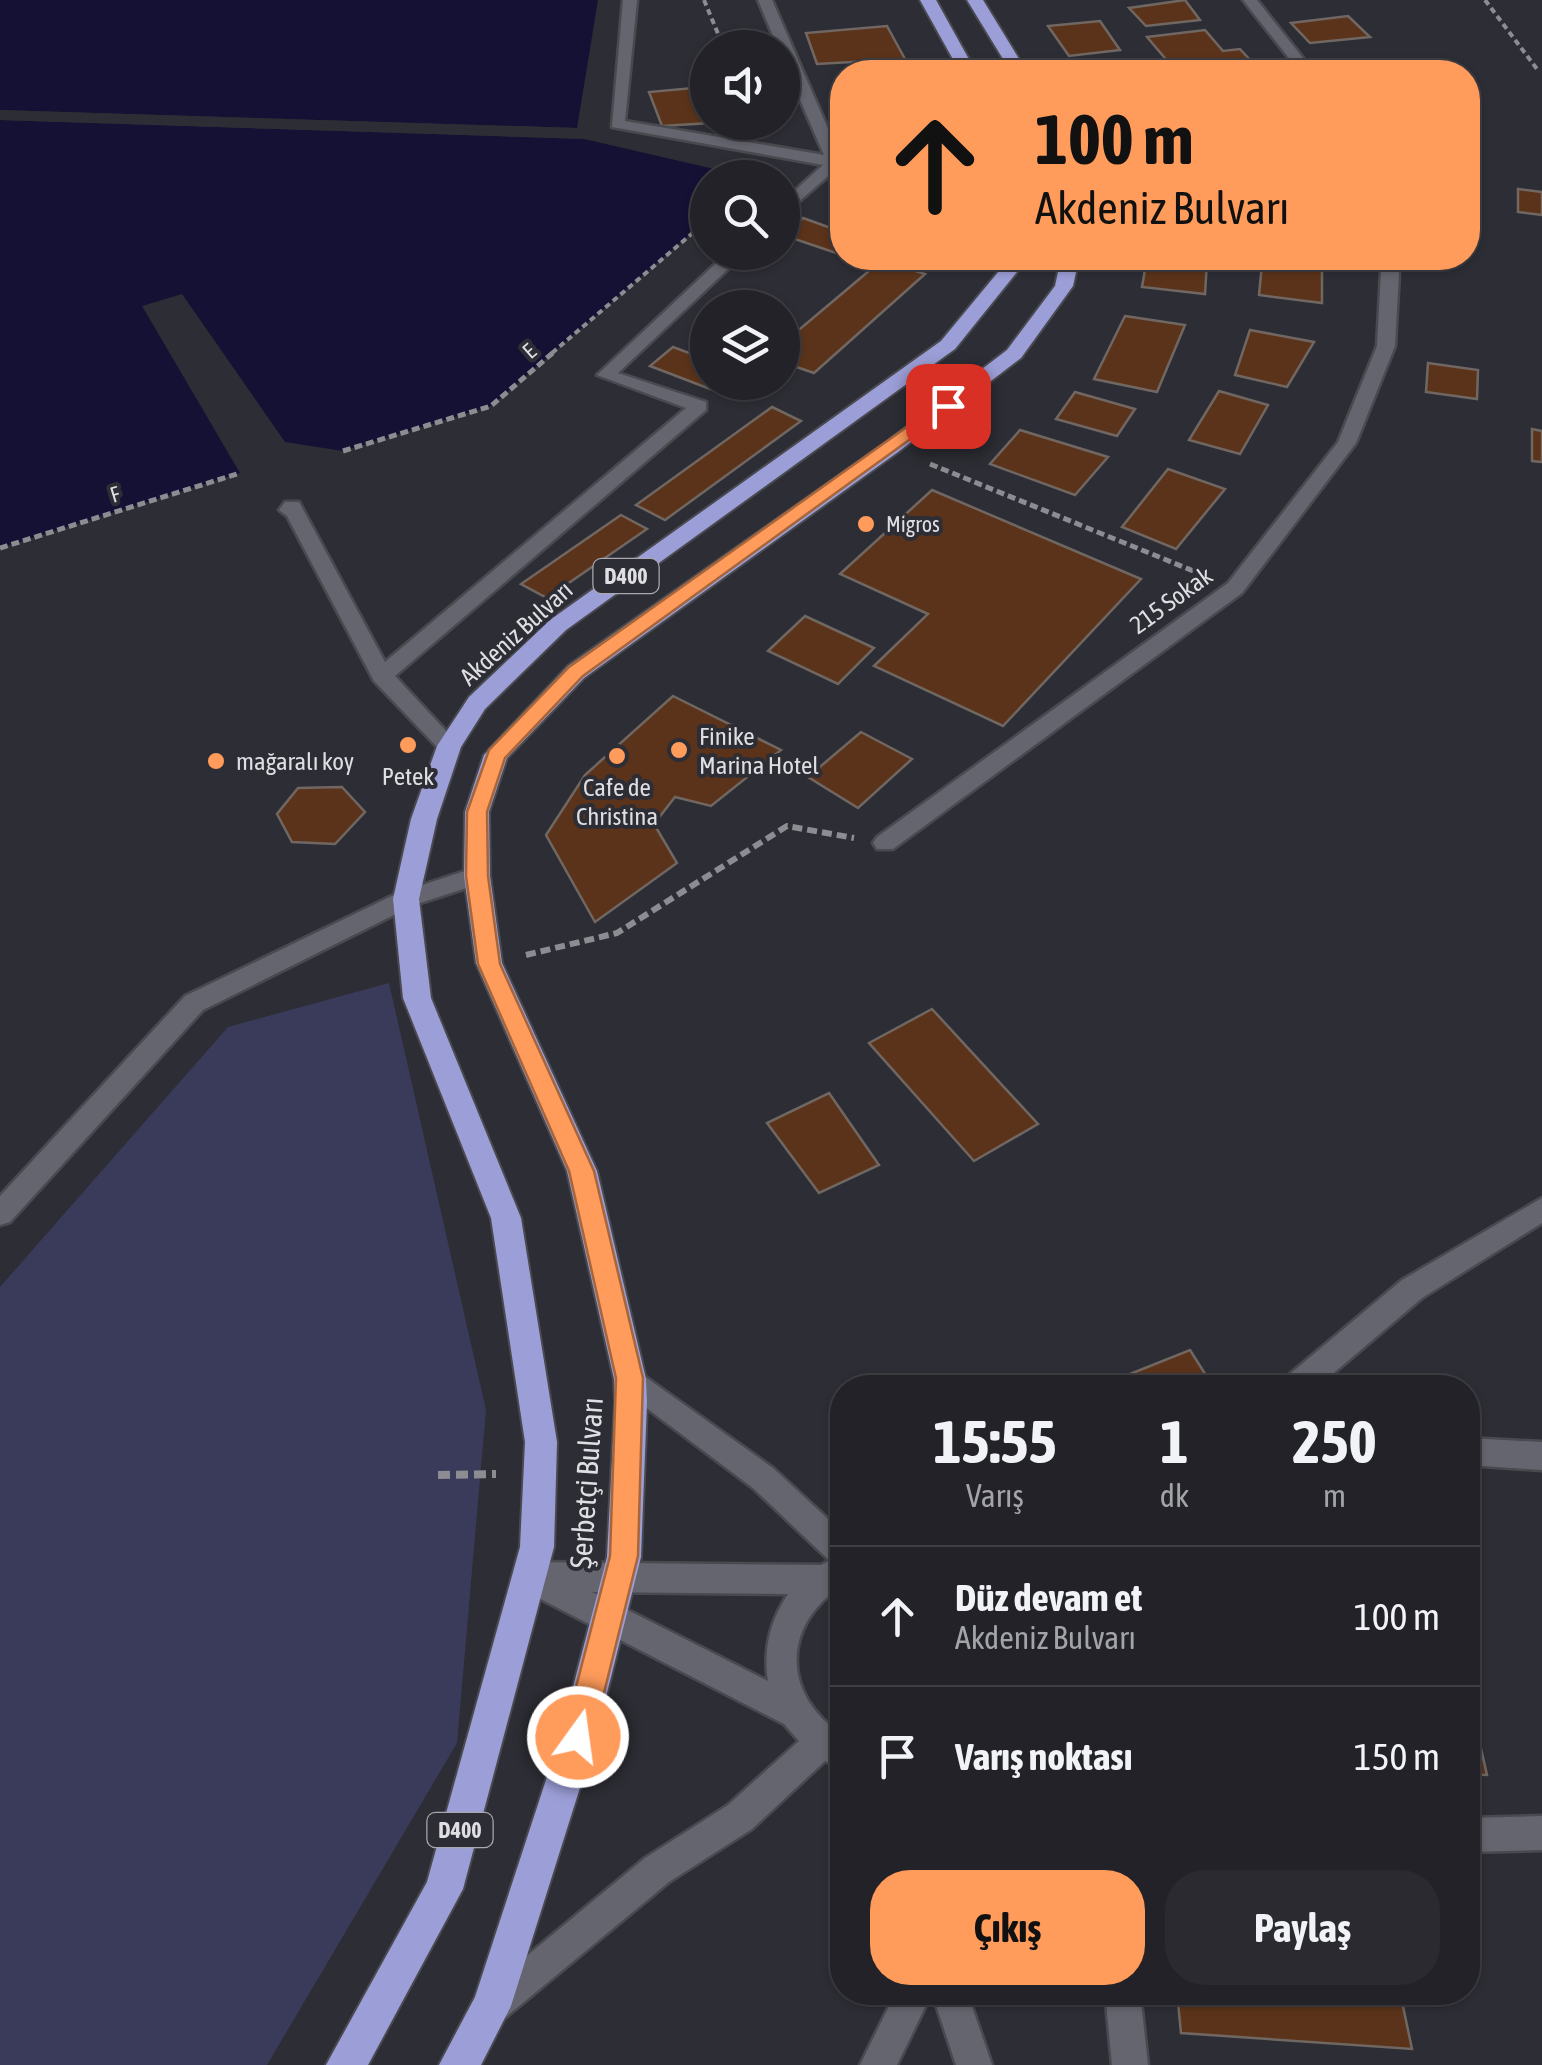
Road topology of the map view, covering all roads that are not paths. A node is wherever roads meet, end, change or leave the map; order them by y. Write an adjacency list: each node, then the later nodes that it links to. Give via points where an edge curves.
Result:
1 (630, 0): 10 (street, via 618,124)
2 (766, 0): 9 (street)
3 (928, 0): 6 (highway)
4 (975, 0): 7 (highway)
5 (1250, 0): 8 (street)
6 (961, 60)
7 (1012, 60)
8 (1298, 60)
9 (830, 150)
10 (830, 161)
11 (830, 167): 12 (street)
12 (800, 194)
13 (719, 270): 18 (street, via 606,375 699,406)
14 (1009, 270): 19 (highway, Akdeniz Bulvarı / D400, via 948,345 558,625 477,703)
15 (1067, 270): 21 (highway, D400, via 1064,286 1014,354 576,672 496,755 477,812)
16 (1389, 270): 20 (street, 215 Sokak, via 1386,346 1347,442 1234,588)
17 (289, 510): 18 (street)
18 (382, 676): 19 (street)
19 (449, 746): 22 (highway, Akdeniz Bulvarı / D400)
20 (885, 843)
21 (477, 876): 22 (street); 27 (highway, Şerbetçi Bulvarı / D400, via 489,964 582,1171)
22 (406, 899): 23 (highway, Akdeniz Bulvarı / D400); 25 (street, via 194,1003)
23 (417, 998): 33 (highway, Şerbetçi Bulvarı / D400, via 506,1218 541,1442)
24 (1542, 1209): 26 (street, via 1412,1289)
25 (0, 1214)
26 (1309, 1375)
27 (630, 1378): 30 (street, via 763,1478); 34 (highway, Şerbetçi Bulvarı / D400)
28 (1480, 1453): 29 (street)
29 (1542, 1456)
30 (830, 1541)
31 (830, 1574): 34 (street)
32 (830, 1575): 36 (street, via 795,1605 781,1640 780,1678)
33 (530, 1577): 34 (street); 35 (street); 45 (highway, Şerbetçi Bulvarı / D400, via 444,1889)
34 (618, 1579): 35 (highway, Şerbetçi Bulvarı / D400)
35 (608, 1618): 36 (street); 44 (highway, Şerbetçi Bulvarı / D400, via 578,1737)
36 (796, 1713): 37 (street)
37 (830, 1746)
38 (830, 1750): 44 (street, via 657,1870)
39 (1542, 1833): 40 (street)
40 (1480, 1835)
41 (908, 2005): 47 (street)
42 (953, 2005): 48 (street)
43 (1123, 2005): 49 (street)
44 (492, 2006): 46 (highway, Şerbetçi Bulvarı / D400)
45 (346, 2065)
46 (459, 2065)
47 (878, 2065)
48 (974, 2065)
49 (1130, 2065)

